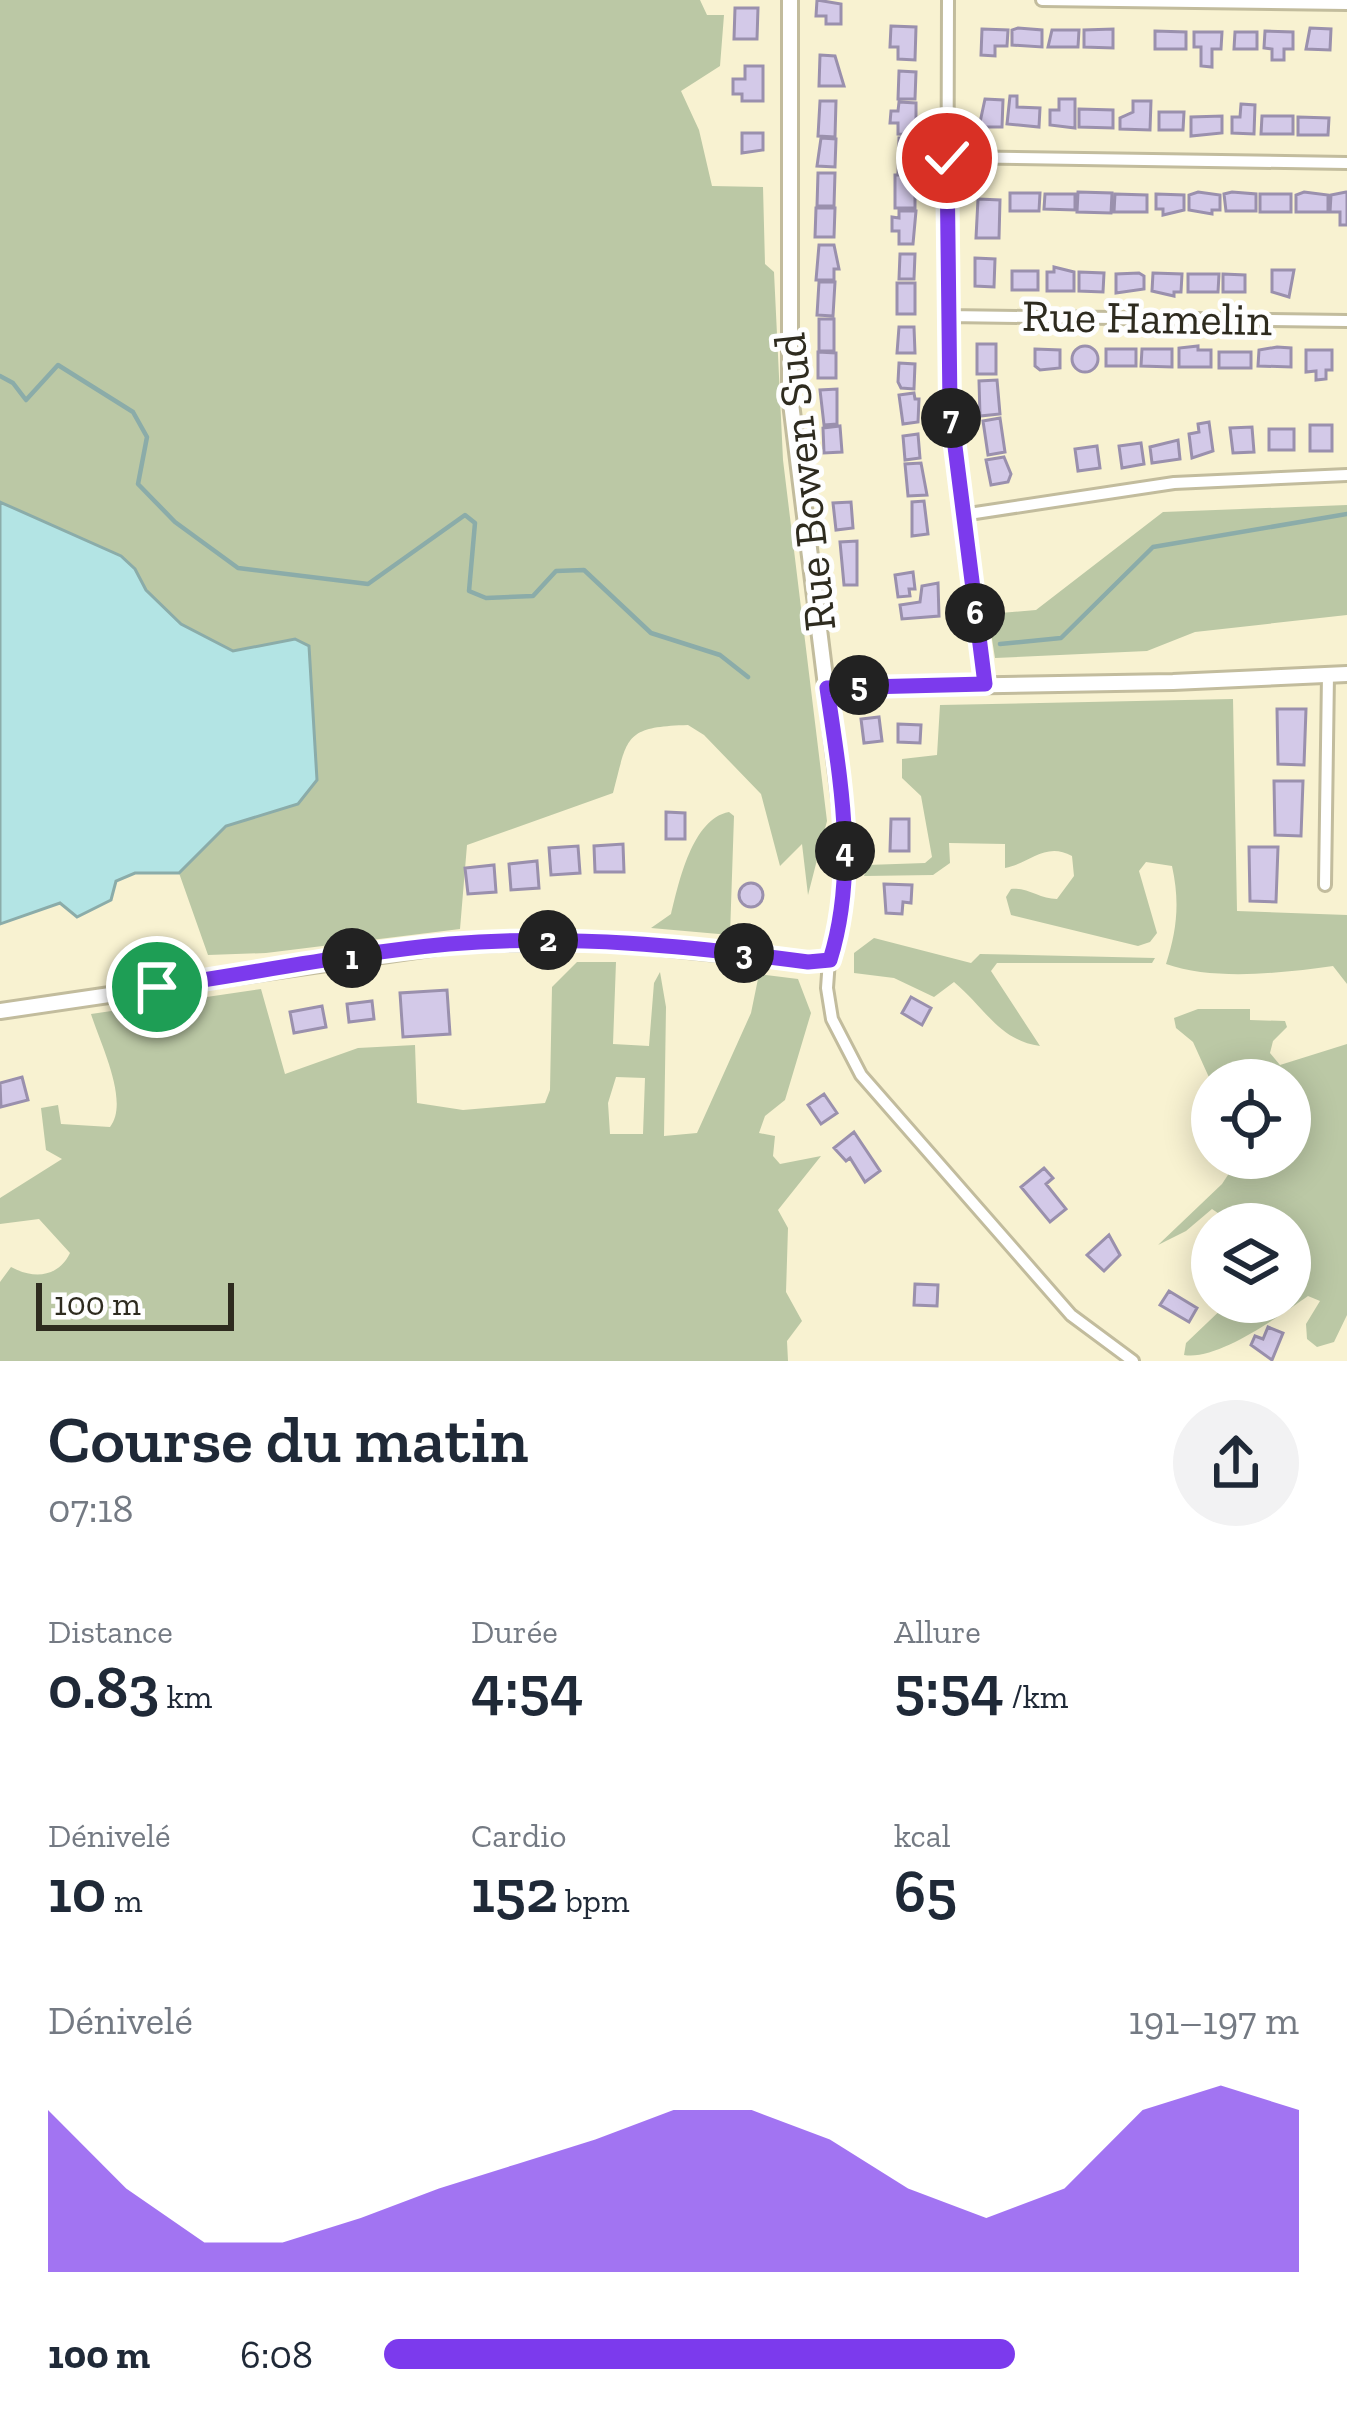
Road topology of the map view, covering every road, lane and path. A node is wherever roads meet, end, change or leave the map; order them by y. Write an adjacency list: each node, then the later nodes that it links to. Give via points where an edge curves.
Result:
1 (790, 0): 14 (street, Rue Bowen Sud, via 788,356)
2 (948, 0): 5 (street)
3 (1042, 0): 4 (street)
4 (1347, 4)
5 (947, 158): 6 (street); 7 (street)
6 (1347, 163)
7 (947, 316): 8 (street, Rue Hamelin); 10 (street)
8 (1347, 320)
9 (1347, 475): 10 (street, via 1174,483)
10 (962, 515): 13 (street)
11 (1347, 674): 12 (street)
12 (1328, 675): 13 (street); 15 (street)
13 (985, 684): 14 (street)
14 (827, 688): 16 (street, Rue Bowen Sud, via 845,868)
15 (1325, 885)
16 (830, 960): 17 (street, via 598,940 447,944); 18 (street, via 832,1019 861,1075 1071,1315)
17 (0, 1011)
18 (1133, 1361)

